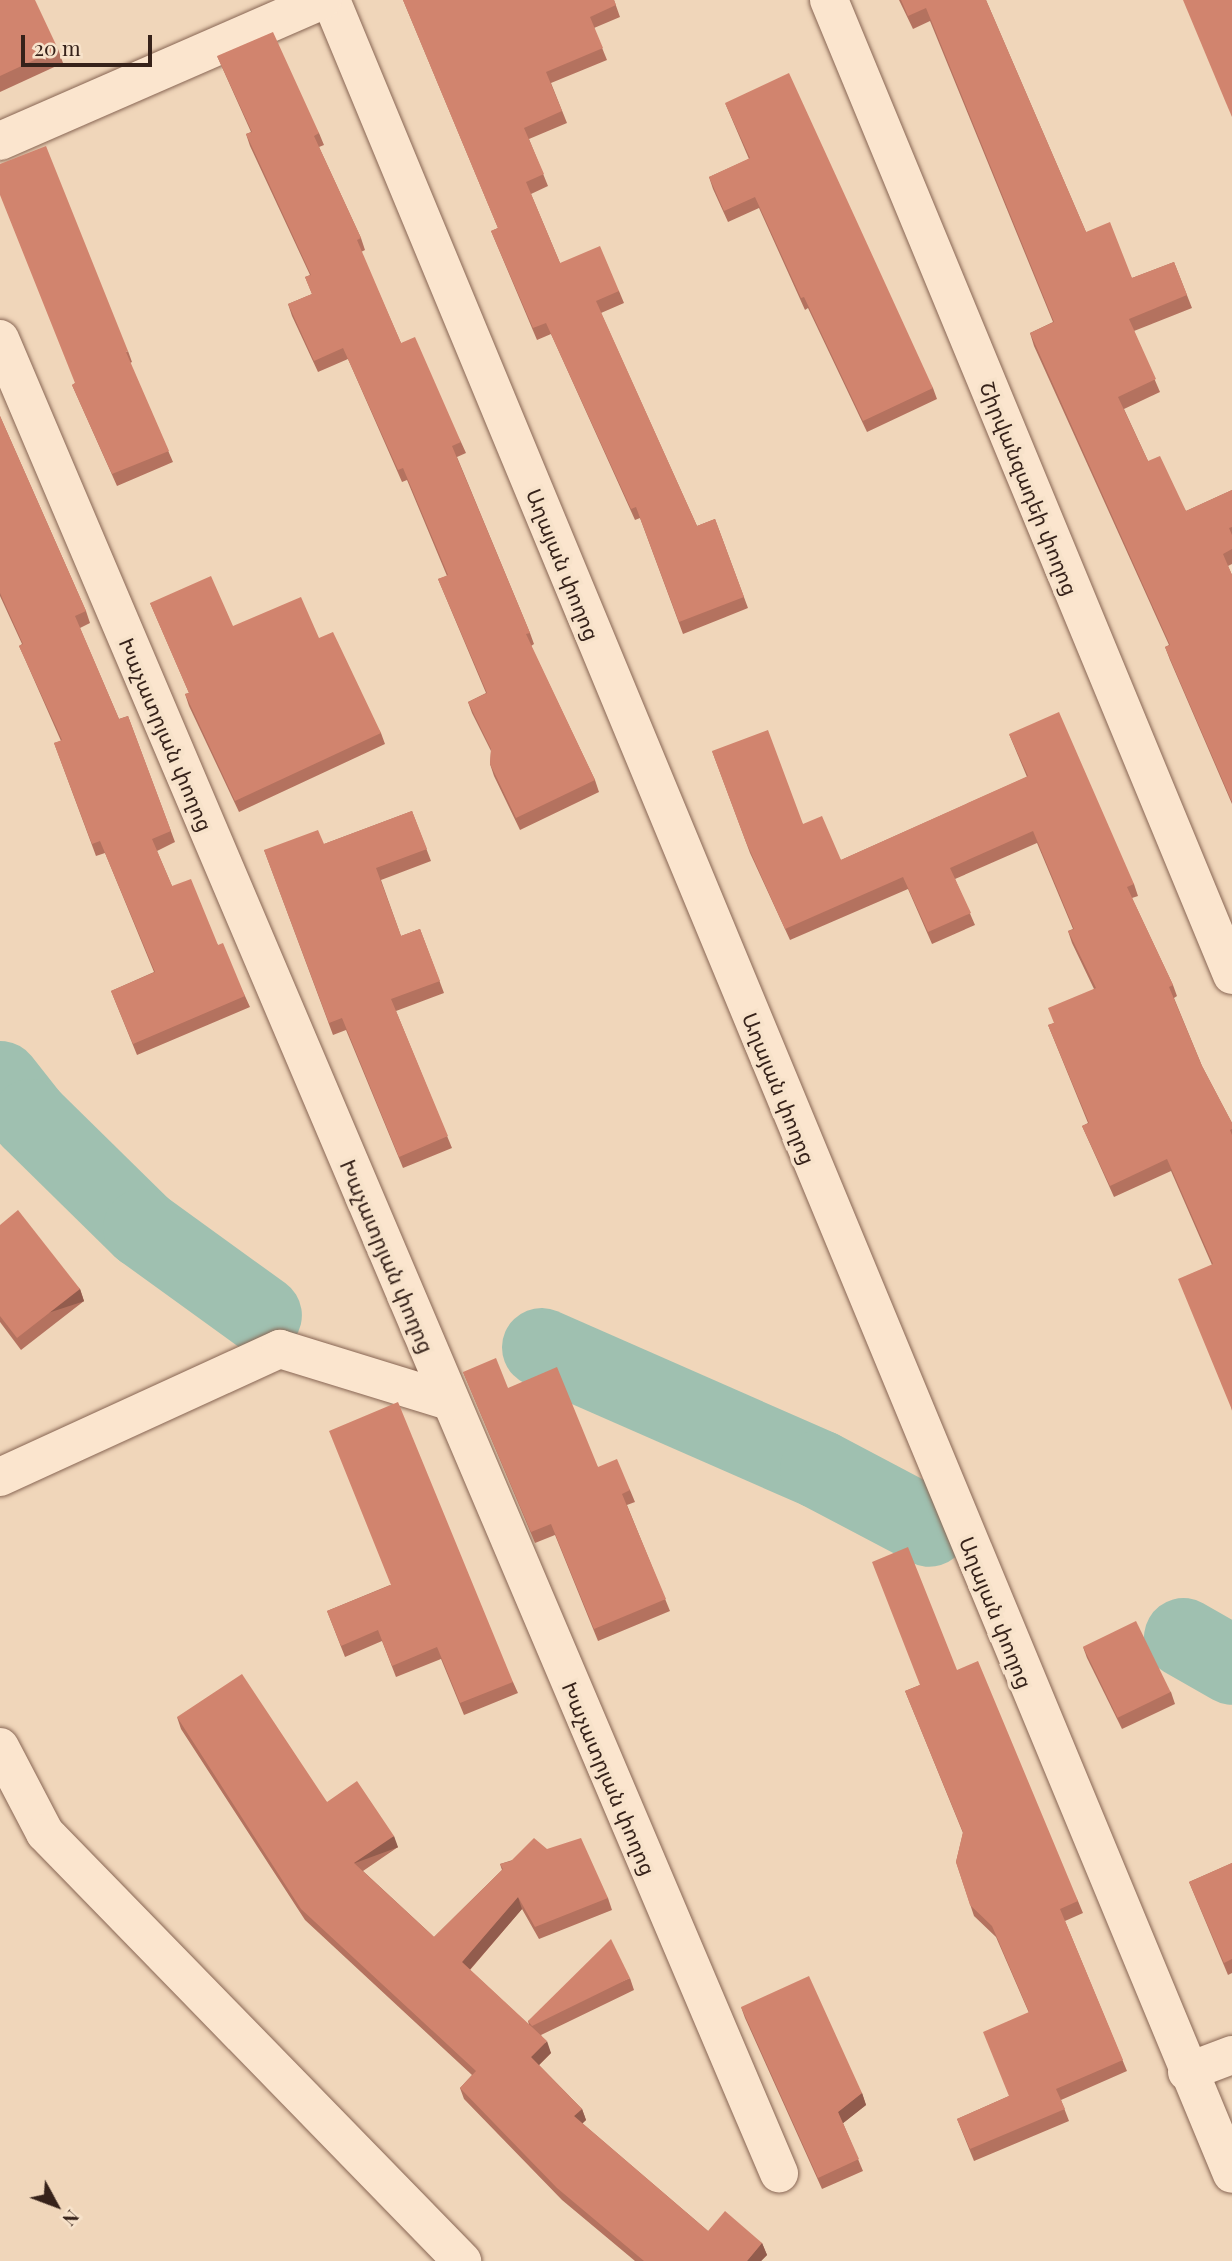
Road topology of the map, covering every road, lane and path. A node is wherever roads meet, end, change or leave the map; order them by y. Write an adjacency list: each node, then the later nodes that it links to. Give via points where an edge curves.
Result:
1 (322, 0): 4 (street)
2 (331, 0): 11 (street, Աղայան փողոց)
3 (829, 0): 6 (street, Շիրվանզադեի փողոց)
4 (0, 141)
5 (0, 339): 7 (street, Խաչատրյան փողոց)
6 (1232, 975)
7 (449, 1401): 8 (street, via 280,1349); 12 (street, Խաչատրյան փողոց)
8 (0, 1477)
9 (0, 1747): 14 (street, via 45,1833)
10 (1232, 2054): 11 (street)
11 (1187, 2072): 13 (street, Աղայան փողոց)
12 (779, 2173)
13 (1232, 2174)
14 (462, 2261)

